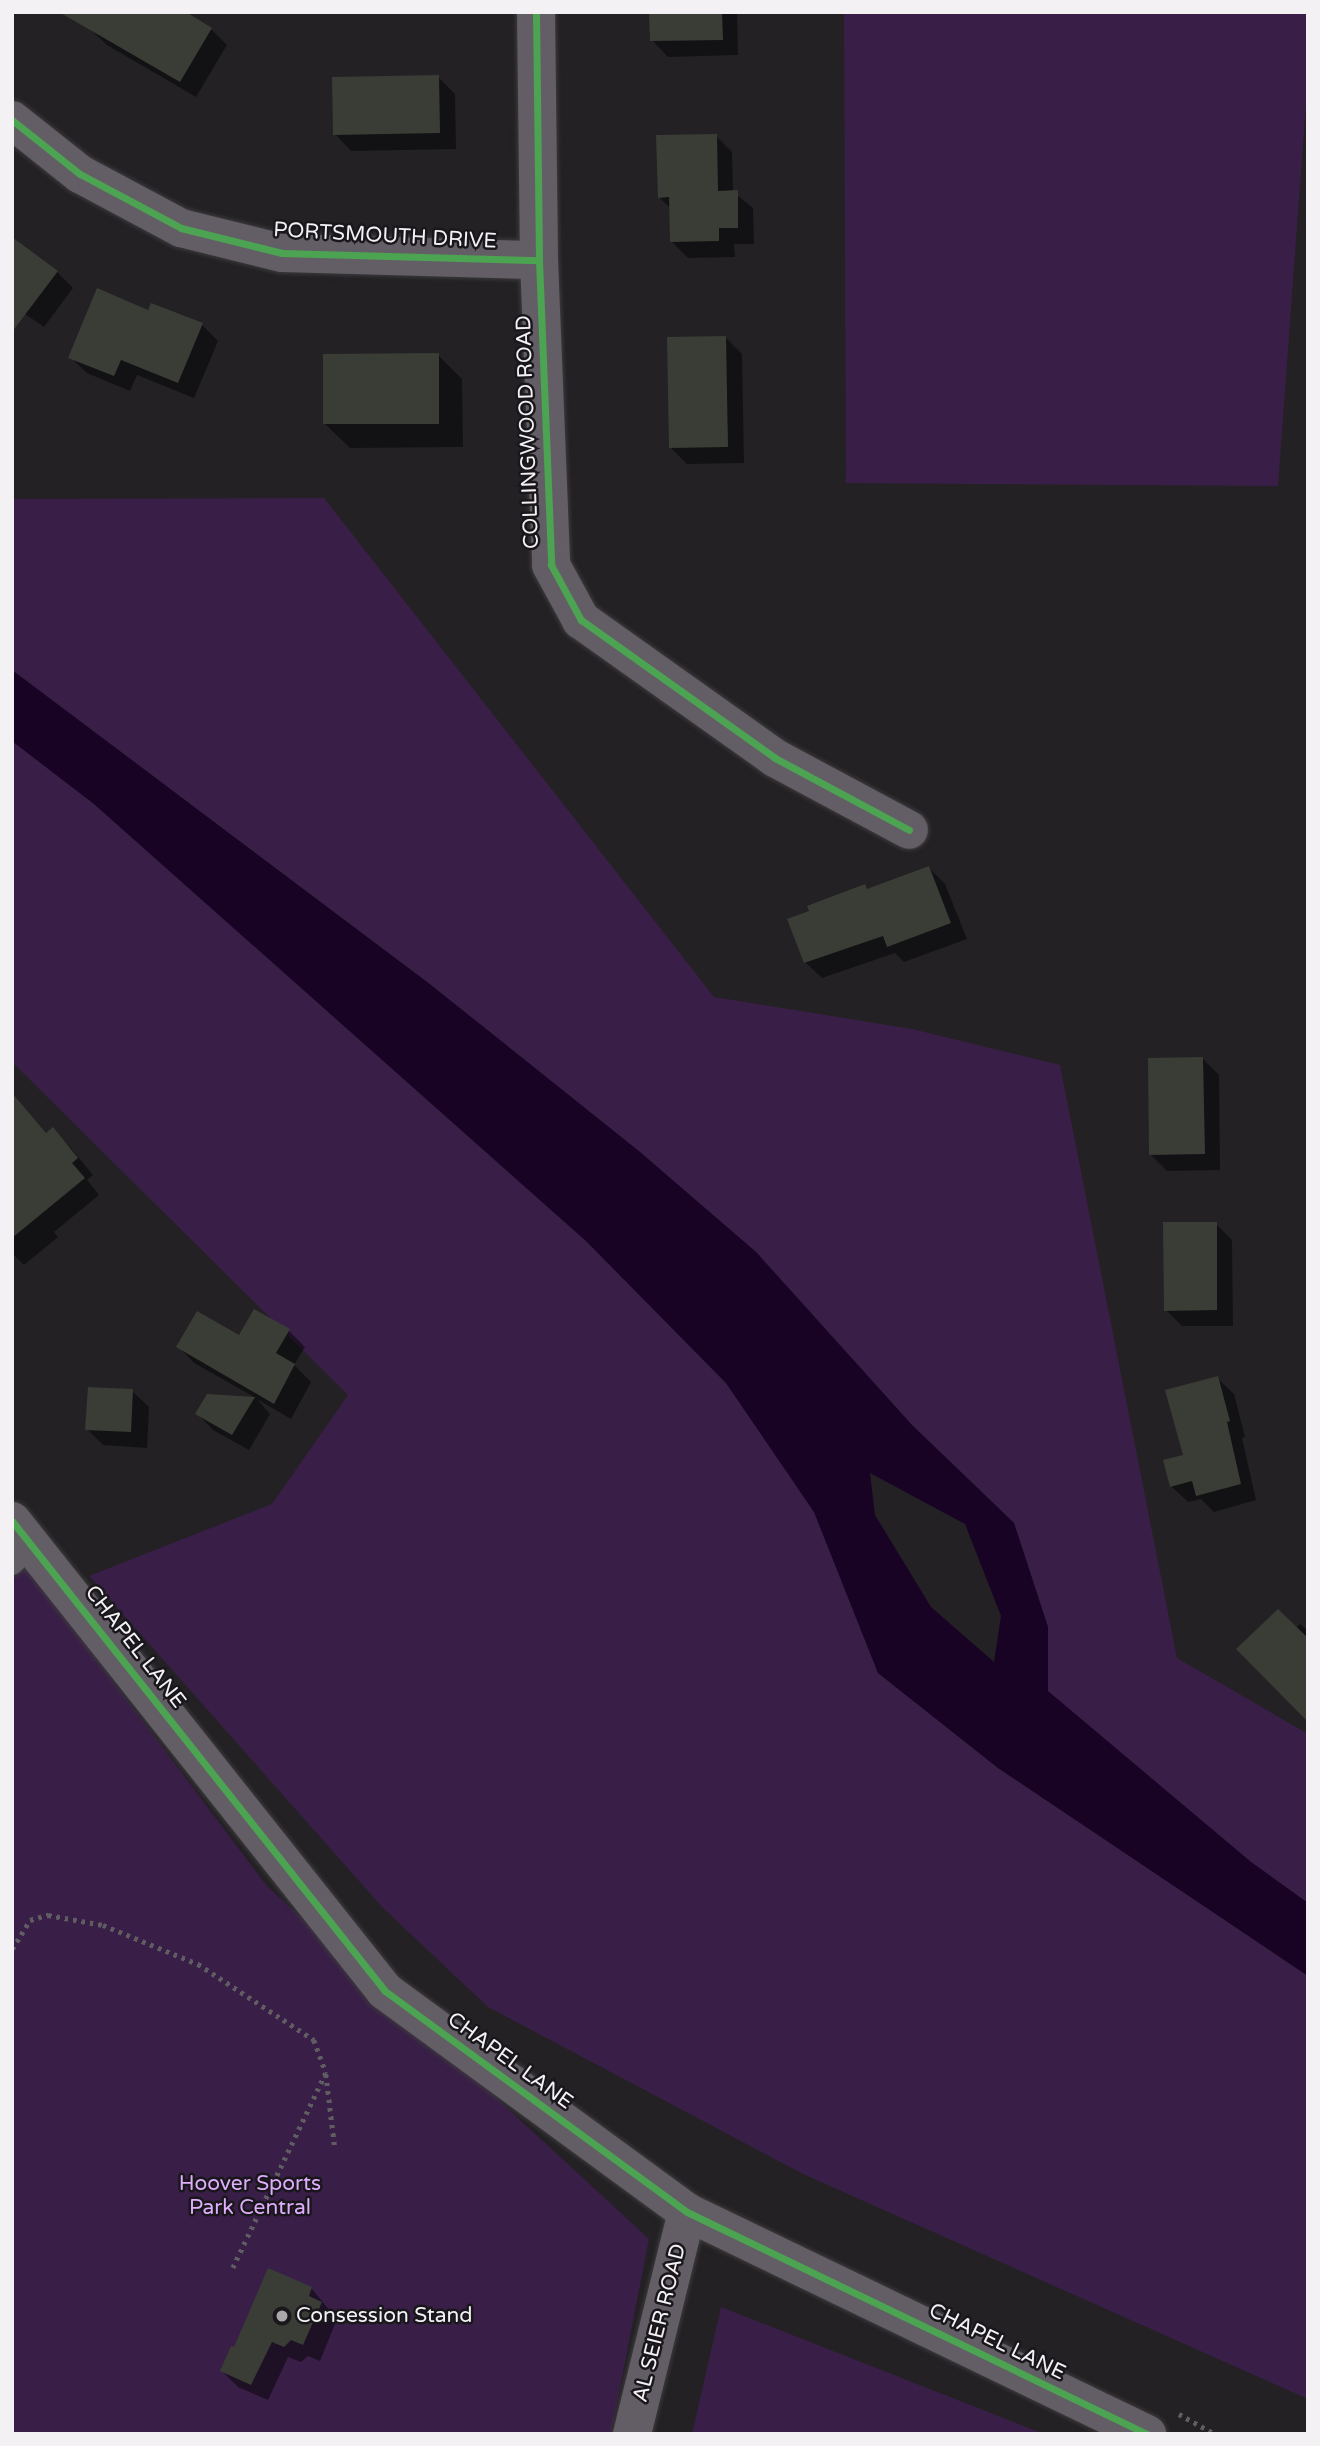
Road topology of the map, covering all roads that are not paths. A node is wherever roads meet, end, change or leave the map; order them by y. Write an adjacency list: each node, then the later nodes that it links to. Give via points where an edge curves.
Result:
1 (536, 12): 3 (street, COLLINGWOOD ROAD)
2 (12, 120): 3 (street, PORTSMOUTH DRIVE, via 80,174 181,228 282,253)
3 (539, 260): 4 (street, COLLINGWOOD ROAD, via 551,565 581,620 775,758)
4 (909, 830)
5 (18, 1543): 6 (street, CHAPEL LANE, via 385,1991)
6 (687, 2212): 7 (street, AL SEIER ROAD); 8 (street, CHAPEL LANE)
7 (632, 2434)
8 (1147, 2434)

